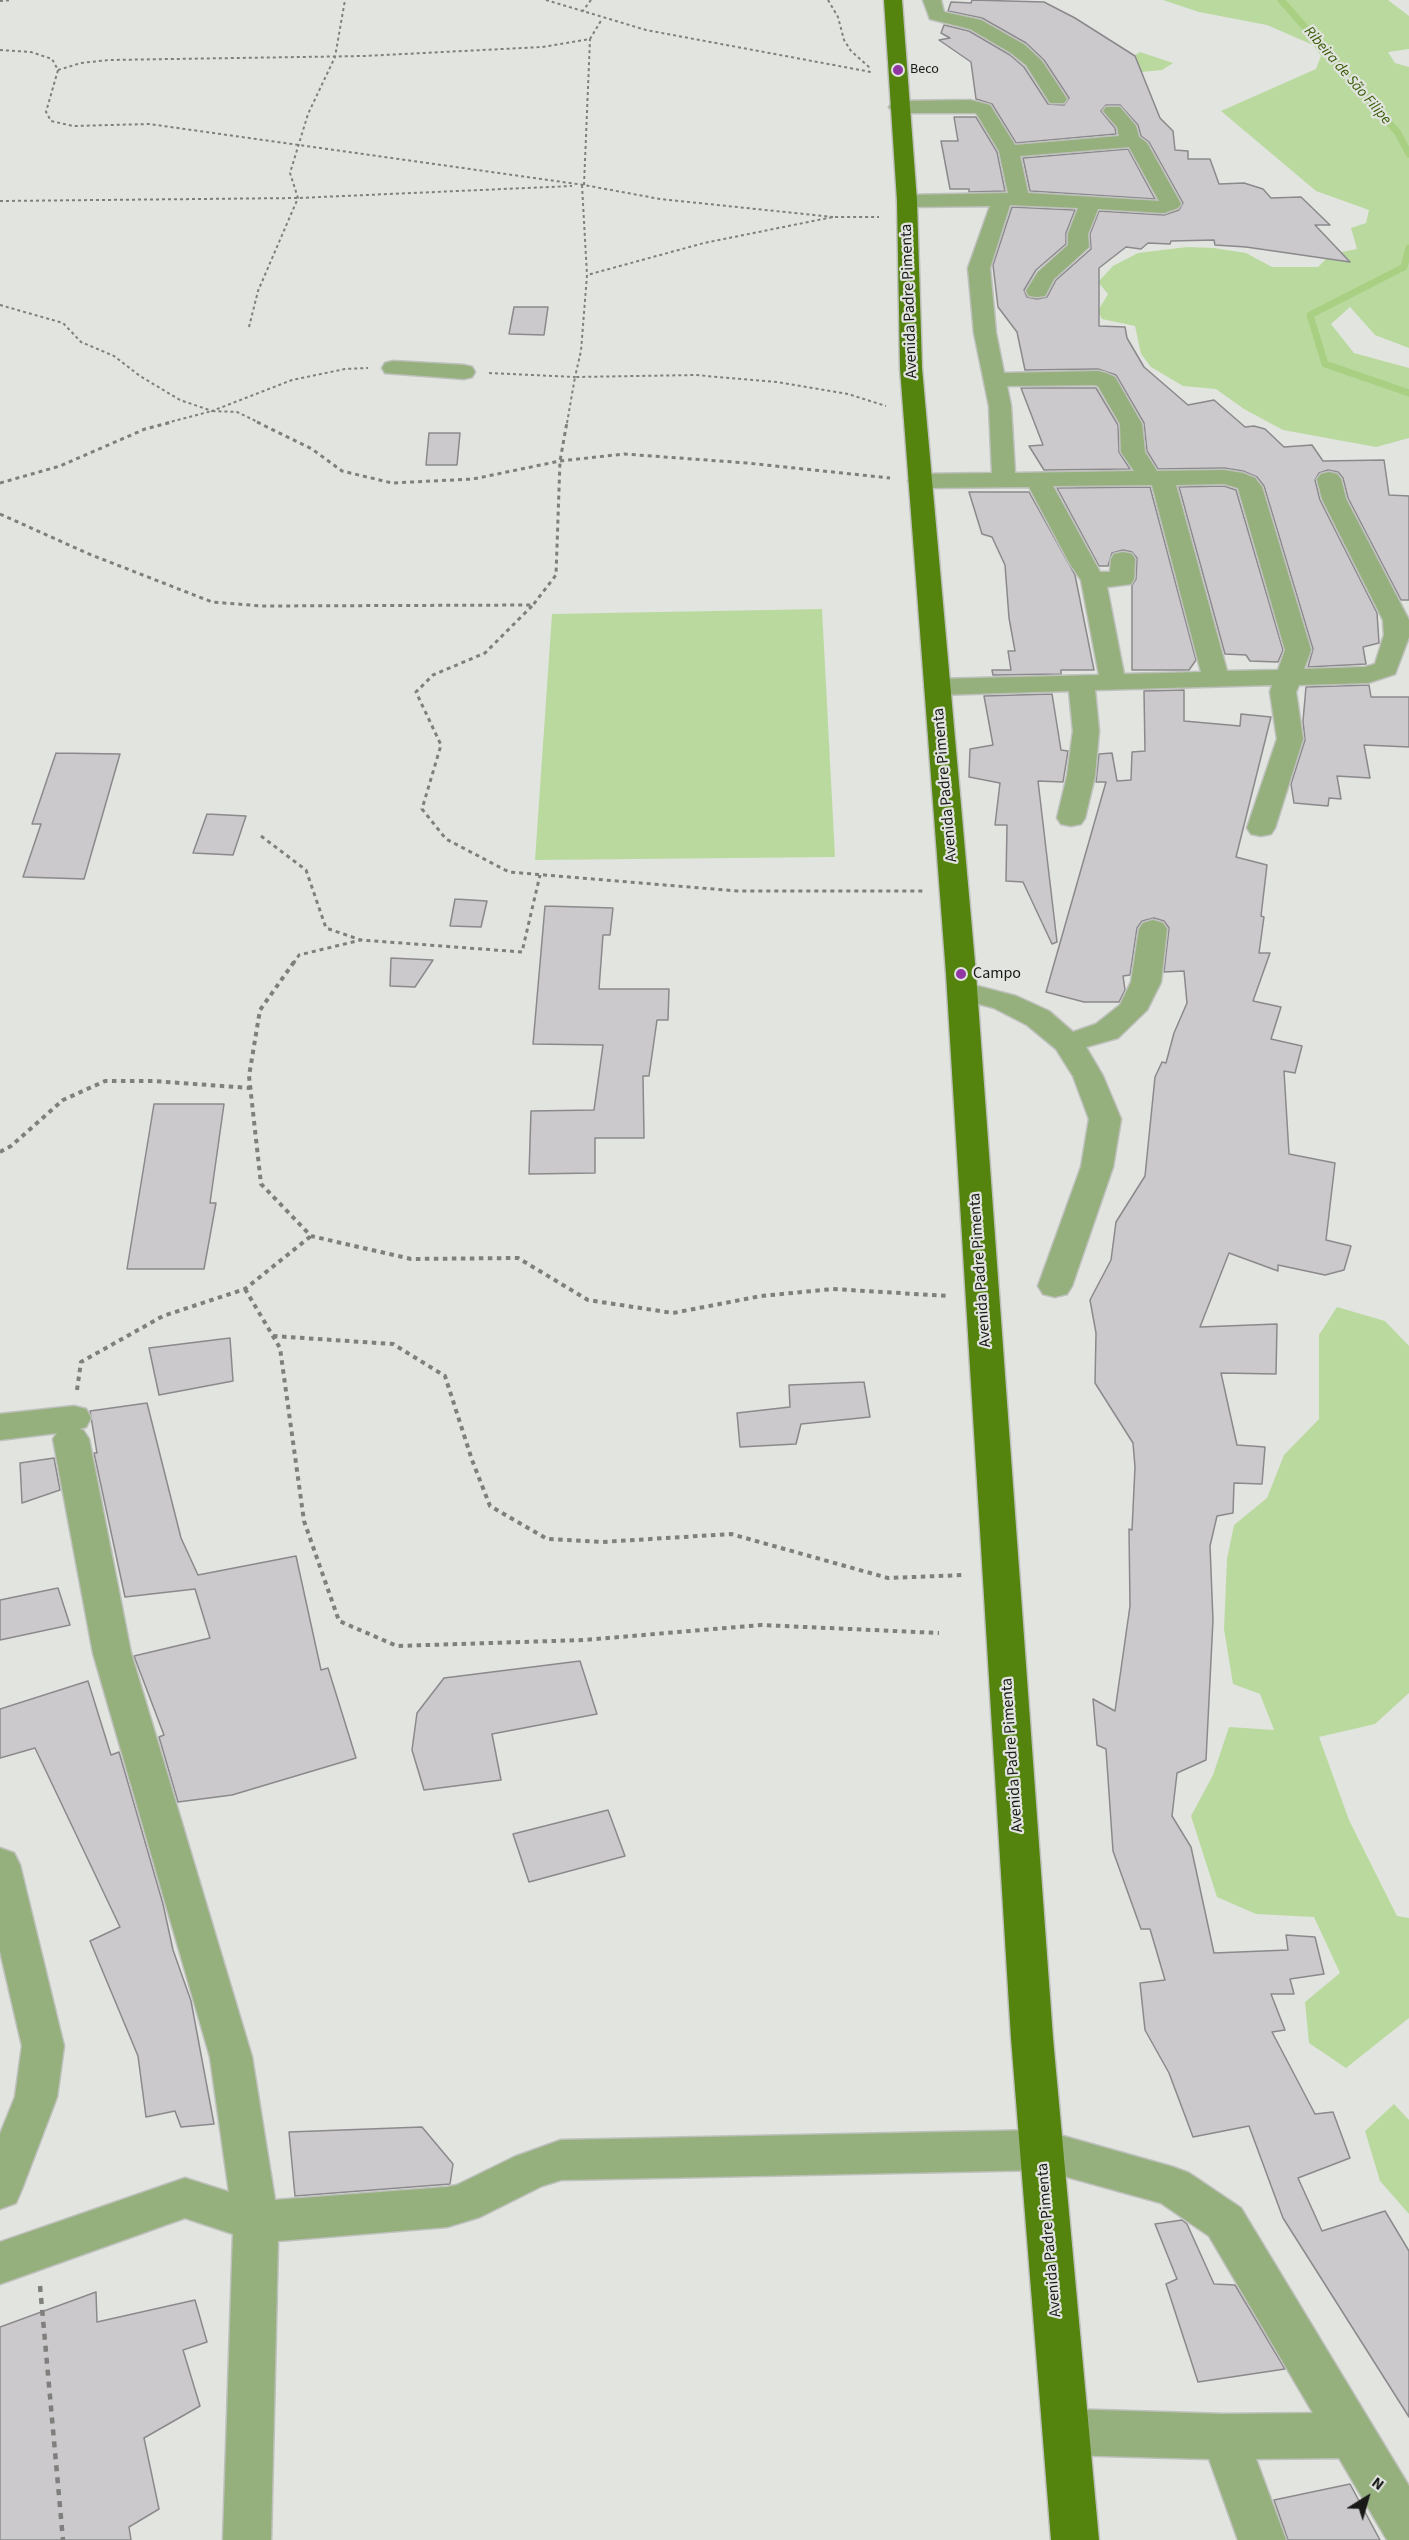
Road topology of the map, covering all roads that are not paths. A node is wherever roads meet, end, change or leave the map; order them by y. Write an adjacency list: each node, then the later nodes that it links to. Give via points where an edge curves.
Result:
1 (893, 0): 4 (main road, Avenida Padre Pimenta)
2 (932, 0): 3 (street, via 936,15 975,24 1033,61)
3 (1057, 99)
4 (899, 107): 7 (street, via 970,106 983,110); 10 (main road, Avenida Padre Pimenta)
5 (1113, 111): 6 (street, via 1126,126)
6 (1130, 141): 7 (street); 9 (street, via 1137,143 1171,204 1164,207)
7 (1009, 151): 8 (street)
8 (1010, 199): 9 (street); 10 (street); 14 (street, via 979,268)
9 (1090, 203): 11 (street, via 1078,234 1079,247 1045,276)
10 (907, 209): 19 (main road, Avenida Padre Pimenta, via 911,368)
11 (1037, 291)
12 (393, 368): 13 (street)
13 (464, 372)
14 (994, 380): 15 (street, via 1098,378 1107,382 1131,424 1133,452); 18 (street, via 1000,406)
15 (1156, 478): 17 (street); 22 (street, via 1235,478 1250,487 1298,650); 23 (street)
16 (1329, 478): 22 (street, via 1334,500 1396,620 1397,635 1386,669 1379,673)
17 (1037, 479): 18 (street); 21 (street)
18 (1005, 480): 19 (street)
19 (920, 481): 26 (main road, Avenida Padre Pimenta)
20 (1123, 559): 21 (street, via 1122,579)
21 (1094, 580): 24 (street)
22 (1288, 676): 23 (street); 28 (street, via 1283,692 1290,738)
23 (1216, 679): 24 (street)
24 (1113, 682): 25 (street)
25 (1081, 683): 26 (street); 27 (street, via 1086,731)
26 (938, 687): 30 (main road, Avenida Padre Pimenta)
27 (1071, 818)
28 (1261, 828)
29 (1153, 929): 31 (street, via 1146,982 1132,1010 1107,1031)
30 (962, 991): 31 (street, via 1005,1002 1038,1018); 35 (main road, Avenida Padre Pimenta)
31 (1068, 1043): 32 (street, via 1088,1076 1106,1119 1097,1167)
32 (1055, 1286)
33 (0, 1427): 37 (street, via 73,1429 112,1653 231,2057)
34 (0, 1865): 36 (street, via 43,2046 36,2097)
35 (1042, 2150): 37 (street, via 561,2160 447,2207); 39 (main road, Avenida Padre Pimenta); 40 (street, via 1173,2187 1225,2222)
36 (0, 2189)
37 (256, 2222): 38 (street, via 185,2198); 43 (street)
38 (19, 2256)
39 (1067, 2432): 41 (street); 44 (main road, Avenida Padre Pimenta)
40 (1352, 2436): 41 (street); 42 (street)
41 (1224, 2437): 45 (street)
42 (1409, 2531)
43 (247, 2540)
44 (1075, 2540)
45 (1262, 2540)

